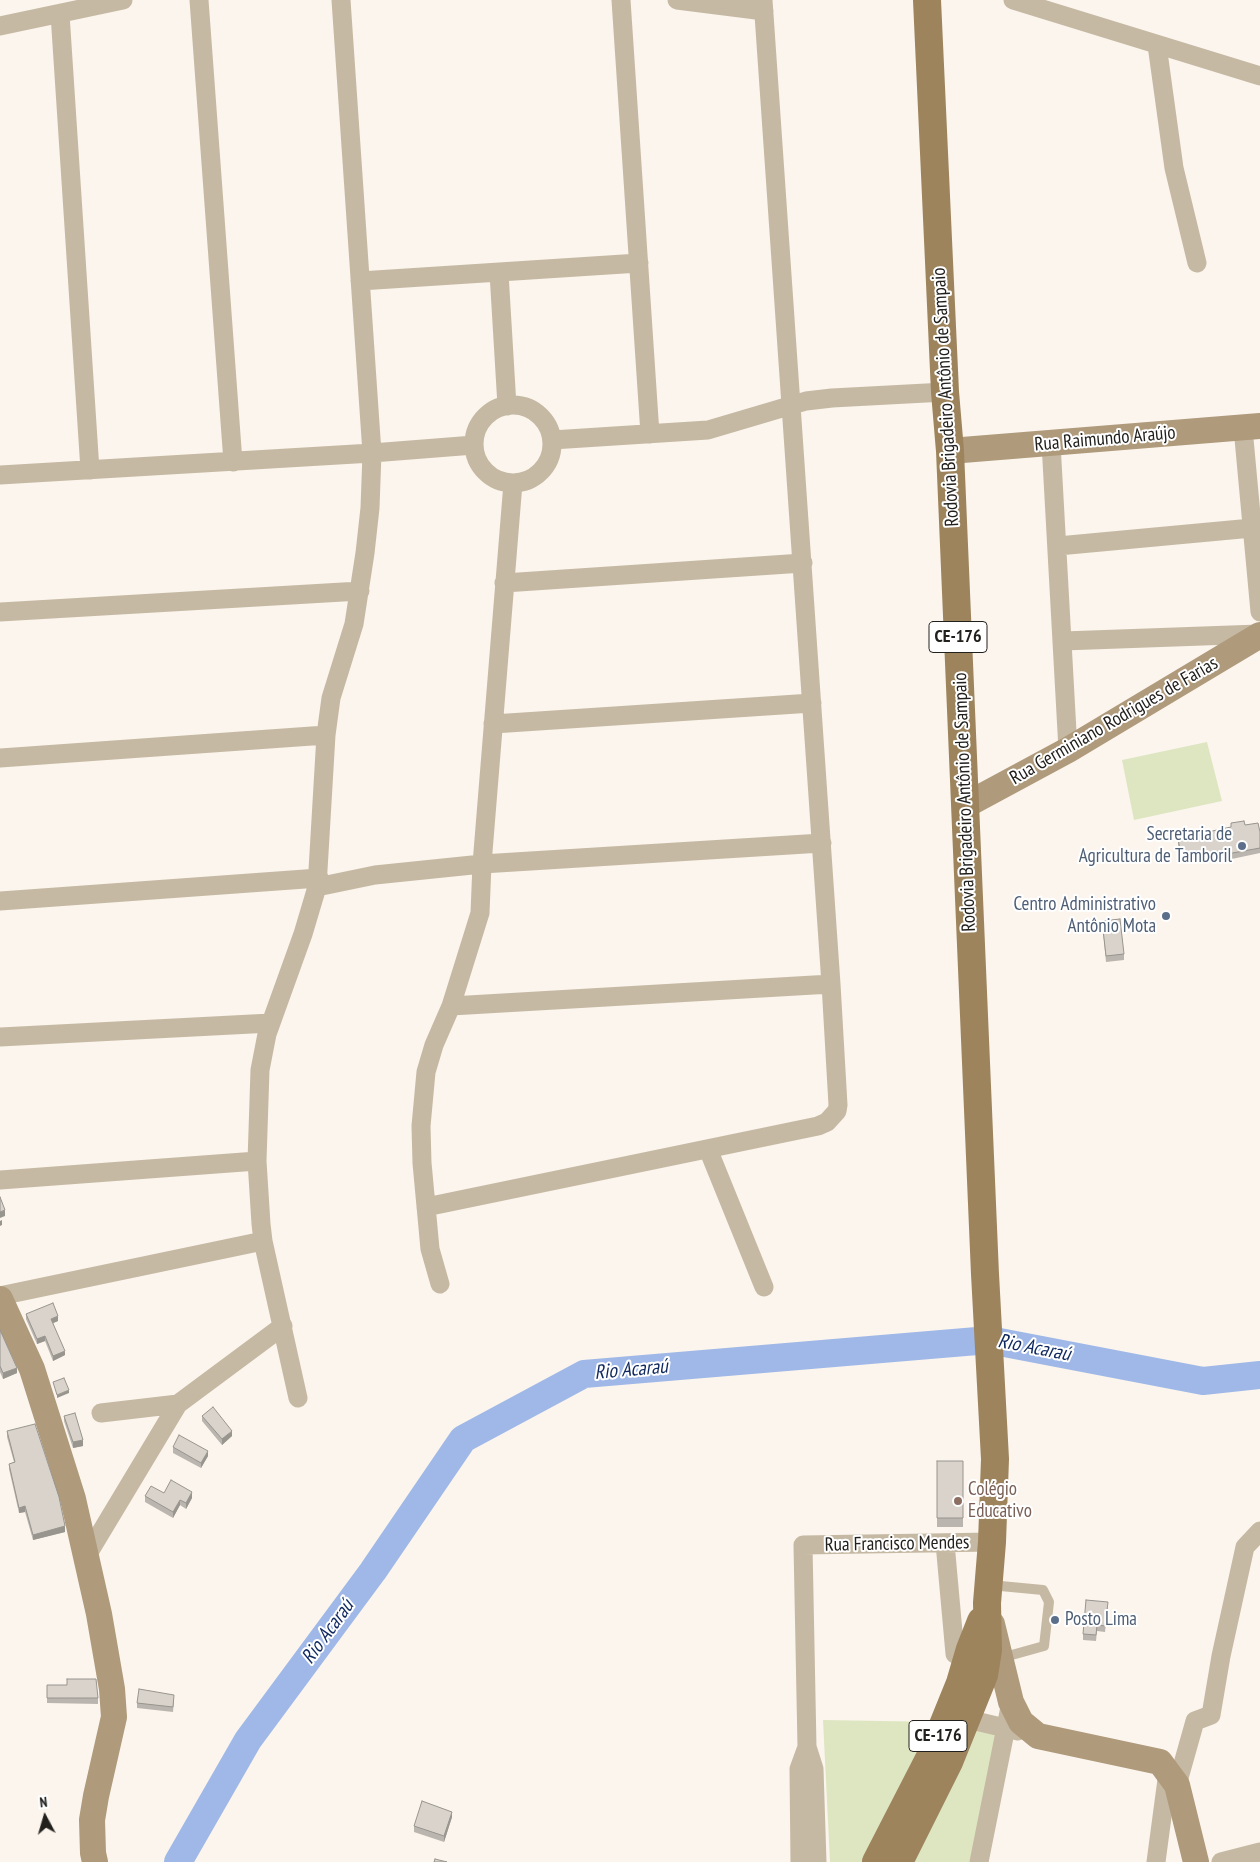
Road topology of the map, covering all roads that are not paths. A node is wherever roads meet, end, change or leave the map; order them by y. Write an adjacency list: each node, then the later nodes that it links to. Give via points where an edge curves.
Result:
1 (123, 0): 9 (street)
2 (199, 0): 27 (street)
3 (341, 0): 16 (street)
4 (621, 0): 13 (street)
5 (677, 0): 8 (street)
6 (927, 0): 17 (main road, Rodovia Brigadeiro Antônio de Sampaio / CE-176)
7 (1013, 0): 11 (street)
8 (764, 6): 19 (street)
9 (60, 14): 10 (street); 28 (street)
10 (0, 26)
11 (1157, 45): 12 (street); 14 (street, via 1174,168)
12 (1260, 76)
13 (638, 263): 15 (street); 21 (street)
14 (1197, 263)
15 (499, 273): 16 (street); 18 (street)
16 (360, 281): 26 (street)
17 (945, 392): 19 (street, via 832,398); 25 (main road, Rodovia Brigadeiro Antônio de Sampaio / CE-176)
18 (507, 406): 22 (street, via 532,410 542,418); 24 (street, via 496,409 484,419 475,434)
19 (792, 406): 21 (street, via 708,430); 33 (street)
20 (1251, 427): 23 (street, Rua Raimundo Araújo); 31 (street)
21 (650, 434): 22 (street)
22 (552, 440): 30 (street, via 546,465 537,475)
23 (1051, 443): 25 (street, Rua Raimundo Araújo); 32 (street)
24 (474, 445): 26 (street); 30 (street, via 481,468 501,482)
25 (950, 451): 45 (main road, Rodovia Brigadeiro Antônio de Sampaio / CE-176)
26 (372, 454): 27 (street); 35 (street, via 370,508)
27 (233, 462): 28 (street)
28 (90, 470): 29 (street)
29 (0, 475)
30 (513, 483): 34 (street)
31 (1252, 528): 32 (street); 37 (street)
32 (1058, 546): 39 (street)
33 (803, 563): 34 (street); 40 (street)
34 (504, 583): 41 (street)
35 (360, 590): 36 (street); 42 (street, via 354,624 331,698)
36 (0, 612)
37 (1260, 612)
38 (1260, 634): 39 (street); 43 (street, Rua Germiniano Rodrigues de Farias)
39 (1063, 641): 43 (street)
40 (812, 703): 41 (street); 46 (street)
41 (493, 724): 47 (street)
42 (326, 735): 44 (street); 48 (street)
43 (1068, 750): 45 (street, Rua Germiniano Rodrigues de Farias)
44 (0, 758)
45 (966, 805): 67 (main road, Rodovia Brigadeiro Antônio de Sampaio / CE-176, via 984,1274 995,1460)
46 (822, 843): 47 (street); 50 (street)
47 (482, 864): 48 (street); 51 (street, via 480,913)
48 (318, 882): 49 (street); 52 (street)
49 (0, 901)
50 (831, 984): 51 (street); 54 (street, via 838,1105 834,1116 818,1126)
51 (451, 1006): 57 (street, via 426,1072 422,1163)
52 (271, 1022): 53 (street); 55 (street, via 260,1070)
53 (0, 1036)
54 (708, 1149): 57 (street); 60 (street)
55 (257, 1162): 56 (street); 58 (street)
56 (0, 1180)
57 (426, 1207): 59 (street, via 430,1249)
58 (263, 1241): 61 (street); 62 (street)
59 (440, 1284)
60 (764, 1287)
61 (0, 1298): 69 (street, via 32,1369 73,1499)
62 (282, 1326): 63 (street); 64 (street)
63 (298, 1398)
64 (178, 1404): 65 (street); 69 (street)
65 (101, 1413)
66 (1260, 1531): 77 (street, via 1245,1547 1211,1715 1195,1721)
67 (992, 1542): 68 (street, Rua Francisco Mendes); 70 (main road, CE-176)
68 (945, 1544): 72 (street, via 955,1654); 78 (street, Rua Francisco Mendes, via 803,1545 807,1747 799,1769)
69 (86, 1557): 80 (street, via 114,1708 92,1820)
70 (988, 1594): 71 (street); 71 (lane, via 1043,1590 1049,1602 1044,1646); 72 (main road, CE-176); 74 (main road, CE-176, via 988,1650 984,1675)
71 (1000, 1658): 73 (street)
72 (967, 1660): 83 (main road, CE-176, via 930,1757)
73 (1011, 1702): 75 (street); 76 (street, via 1021,1722)
74 (967, 1719): 75 (street); 84 (main road, CE-176)
75 (1006, 1728): 76 (street); 85 (street)
76 (1038, 1736): 77 (street, via 1160,1762)
77 (1173, 1778): 86 (street); 87 (street)
78 (808, 1824): 81 (street); 82 (street)
79 (1260, 1852): 88 (street)
80 (95, 1862)
81 (800, 1862)
82 (817, 1862)
83 (876, 1862)
84 (899, 1862)
85 (979, 1862)
86 (1156, 1862)
87 (1196, 1862)
88 (1221, 1862)

